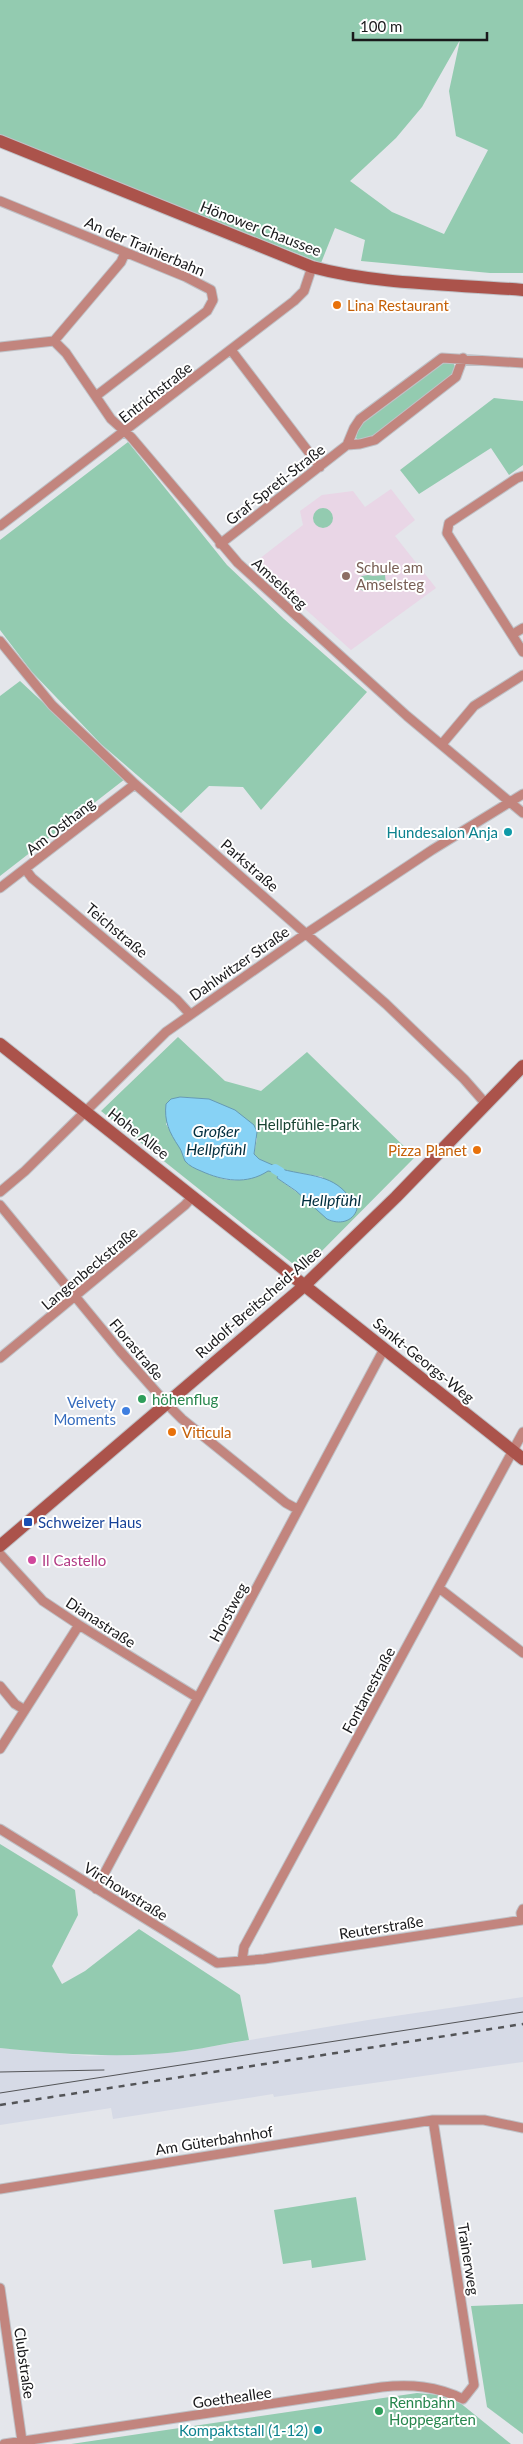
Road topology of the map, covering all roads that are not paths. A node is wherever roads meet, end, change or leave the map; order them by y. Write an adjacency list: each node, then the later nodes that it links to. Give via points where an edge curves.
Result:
1 (0, 141): 4 (street, Hönower Chaussee)
2 (0, 201): 3 (street, An der Trainierbahn)
3 (125, 253): 6 (street); 11 (street, An der Trainierbahn, via 206,286 211,290 213,300 207,311)
4 (312, 267): 5 (street, Hönower Chaussee, via 405,281); 8 (street, Entrichstraße, via 304,291)
5 (523, 290)
6 (54, 341): 7 (street); 11 (street, Amselsteg)
7 (0, 347)
8 (230, 350): 12 (street, Entrichstraße); 14 (street)
9 (463, 358): 10 (street, Graf-Spreti-Straße); 13 (street, Graf-Spreti-Straße, via 456,377 374,440); 13 (street, Graf-Spreti-Straße, via 442,358 360,419)
10 (523, 363)
11 (96, 396): 12 (street, Amselsteg)
12 (125, 432): 16 (street, Entrichstraße); 17 (street, Amselsteg)
13 (347, 445): 14 (street, Graf-Spreti-Straße)
14 (320, 466): 17 (street, Graf-Spreti-Straße)
15 (523, 476): 19 (street, via 449,523 447,528 447,533)
16 (0, 526)
17 (220, 544): 23 (street, Amselsteg, via 389,700)
18 (523, 628): 19 (street)
19 (513, 634): 21 (street)
20 (0, 641): 24 (street, Parkstraße, via 52,705)
21 (523, 652)
22 (523, 675): 23 (street, via 474,706)
23 (442, 744): 26 (street, Amselsteg)
24 (135, 784): 28 (street, Am Osthang); 30 (street, Parkstraße)
25 (523, 794): 26 (street, Dahlwitzer Straße)
26 (511, 802): 27 (street, Amselsteg); 30 (street, Dahlwitzer Straße)
27 (523, 813)
28 (26, 870): 29 (street, Am Osthang); 31 (street, Teichstraße)
29 (0, 888)
30 (306, 933): 31 (street, Dahlwitzer Straße); 34 (street, Parkstraße, via 457,1072)
31 (189, 1013): 35 (street, Dahlwitzer Straße)
32 (0, 1044): 35 (street, Hohe Allee)
33 (523, 1066): 34 (street, Rudolf-Breitscheid-Allee)
34 (486, 1104): 39 (street, Rudolf-Breitscheid-Allee)
35 (85, 1111): 36 (street, Dahlwitzer Straße); 37 (street, Hohe Allee)
36 (0, 1192)
37 (193, 1196): 39 (street, Hohe Allee); 40 (street, Langenbeckstraße)
38 (0, 1205): 40 (street, Florastraße)
39 (304, 1286): 41 (street, Sankt-Georgs-Weg); 43 (street, Rudolf-Breitscheid-Allee)
40 (76, 1297): 42 (street, Langenbeckstraße); 43 (street, Florastraße)
41 (384, 1349): 45 (street, Sankt-Georgs-Weg); 46 (street, Horstweg)
42 (0, 1358)
43 (166, 1403): 46 (street, Florastraße); 47 (street, Rudolf-Breitscheid-Allee)
44 (523, 1432): 45 (street, Fontanestraße)
45 (518, 1455): 49 (street, Fontanestraße)
46 (297, 1509): 53 (street, Horstweg)
47 (0, 1546)
48 (0, 1554): 50 (street, Dianastraße, via 43,1601)
49 (439, 1588): 51 (street); 60 (street, Fontanestraße, via 244,1948)
50 (78, 1625): 53 (street, Dianastraße); 54 (street)
51 (523, 1653)
52 (0, 1686): 54 (street, via 15,1704)
53 (198, 1698): 57 (street, Horstweg)
54 (25, 1710): 55 (street)
55 (0, 1749)
56 (0, 1829): 57 (street, Virchowstraße)
57 (96, 1888): 60 (street, Virchowstraße, via 212,1961)
58 (523, 1909): 59 (street)
59 (522, 1920): 60 (street, Reuterstraße)
60 (242, 1961)
61 (433, 2120): 62 (street, Am Güterbahnhof, via 484,2120); 63 (street, Am Güterbahnhof); 65 (street, Trainerweg, via 474,2385)
62 (523, 2128)
63 (0, 2189)
64 (0, 2288): 66 (street, Clubstraße)
65 (463, 2399): 66 (street, Goetheallee, via 431,2387 382,2387)
66 (22, 2441): 67 (street, Goetheallee)
67 (4, 2444)

